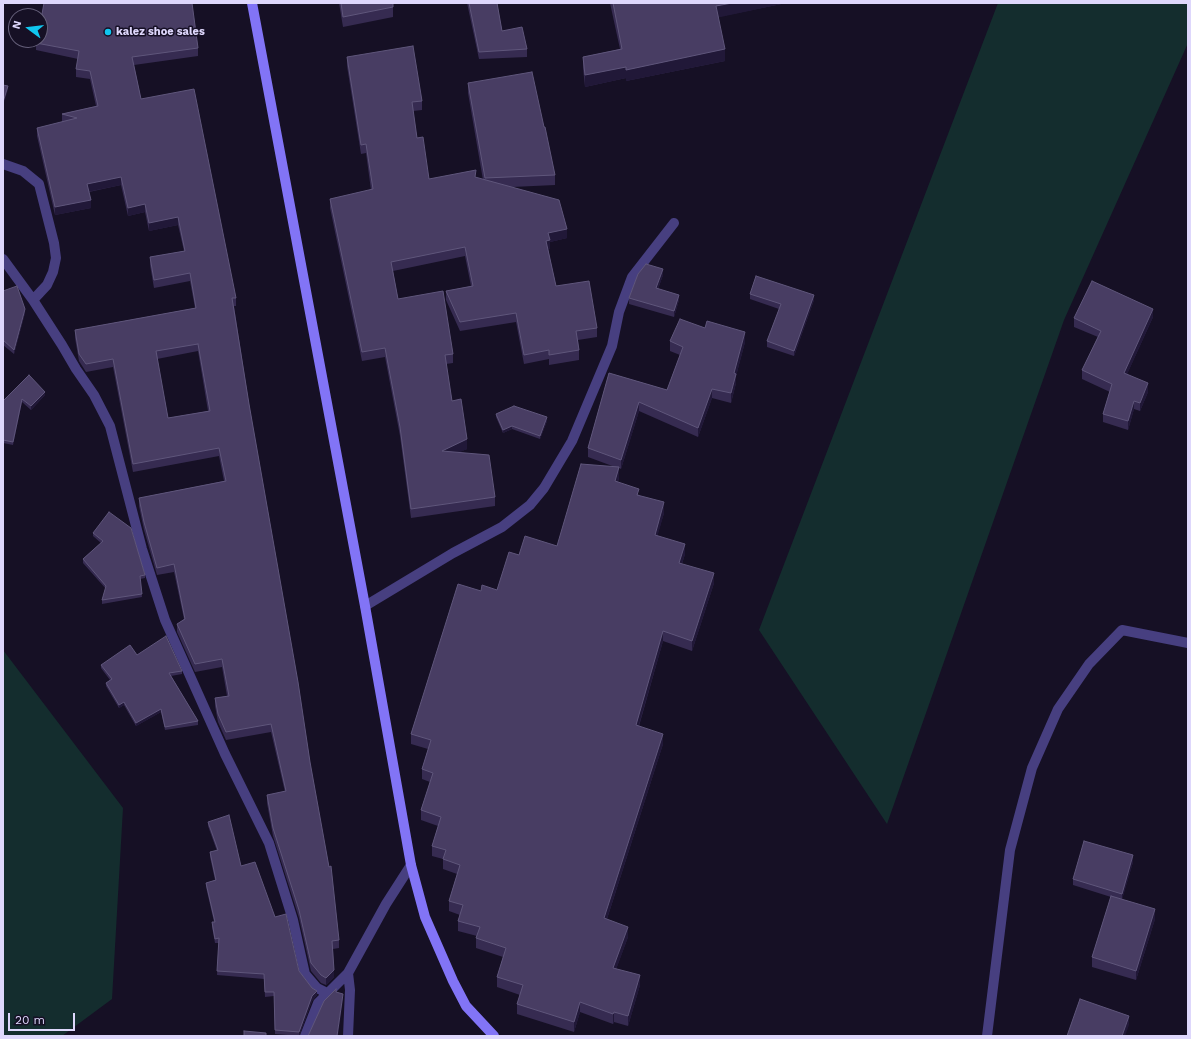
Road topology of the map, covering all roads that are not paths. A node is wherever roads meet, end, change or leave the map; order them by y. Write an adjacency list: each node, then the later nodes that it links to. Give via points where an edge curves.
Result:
1 (252, 3): 6 (main road)
2 (3, 164): 5 (street, via 23,171 39,184 54,243 56,258 53,272 47,285)
3 (674, 223): 6 (street, via 632,277 612,346 572,441 544,488 530,505 502,527)
4 (3, 259): 5 (street)
5 (33, 300): 10 (street, via 94,395 110,426 142,549 165,620 225,754 269,843 293,920 305,974 317,988)
6 (365, 606): 8 (main road)
7 (1188, 643): 14 (street, via 1122,630 1088,664 1058,709 1032,768 1010,850)
8 (411, 865): 9 (street, via 386,904); 13 (main road, via 426,917 453,981 466,1006)
9 (348, 974): 10 (street); 12 (street)
10 (327, 993): 11 (street, via 315,1008)
11 (305, 1036)
12 (348, 1036)
13 (494, 1036)
14 (987, 1036)

